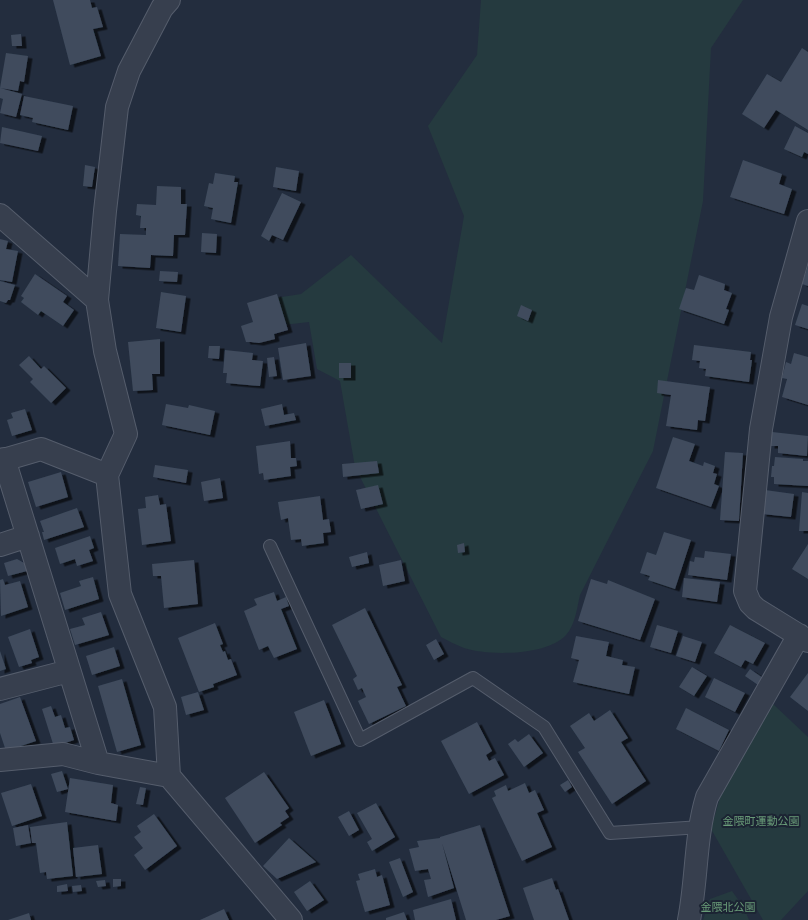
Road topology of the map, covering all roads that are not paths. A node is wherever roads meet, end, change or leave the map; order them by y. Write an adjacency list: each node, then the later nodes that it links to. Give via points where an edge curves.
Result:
1 (163, 3): 4 (street, via 129,71 117,107)
2 (0, 215): 4 (street)
3 (808, 221): 10 (street, via 781,317 761,429 745,591 756,609)
4 (96, 300): 6 (street, via 105,350 126,434)
5 (2, 460): 6 (street, via 41,449); 7 (street)
6 (107, 475): 15 (street, via 120,594 165,707)
7 (28, 536): 8 (street); 11 (street)
8 (0, 545)
9 (270, 546): 16 (lane, via 360,740 473,678 544,727 610,833)
10 (804, 638): 16 (street, via 708,797)
11 (69, 671): 12 (street); 14 (street)
12 (0, 689)
13 (0, 760): 14 (street, via 62,754)
14 (98, 763): 15 (street)
15 (169, 776): 17 (street)
16 (701, 827): 18 (street)
17 (291, 920)
18 (689, 920)

